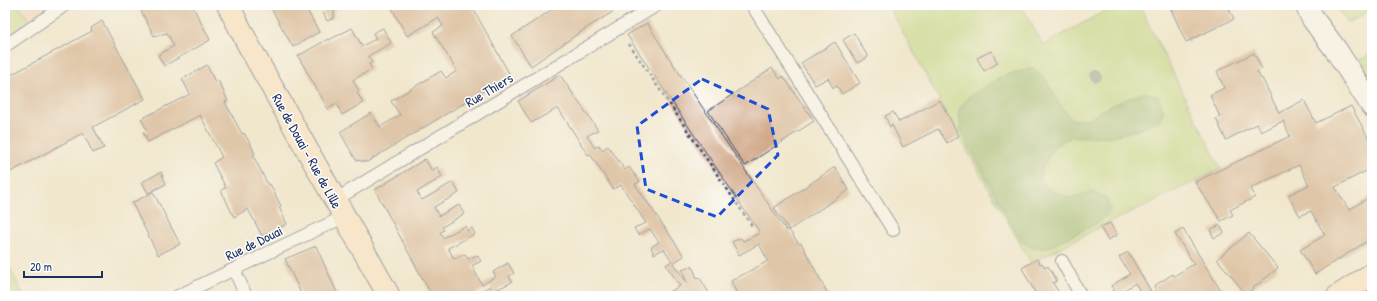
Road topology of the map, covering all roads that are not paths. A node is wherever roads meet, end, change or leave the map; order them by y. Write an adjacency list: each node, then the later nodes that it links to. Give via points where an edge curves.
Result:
1 (65, 5): 6 (lane)
2 (228, 5): 8 (main road, Rue de Douai - Rue de Lille)
3 (657, 5): 8 (lane, Rue Thiers)
4 (752, 5): 9 (lane)
5 (1306, 5): 7 (street)
6 (5, 46)
7 (1372, 106)
8 (340, 209): 11 (lane, Rue de Douai, via 318,229); 15 (main road, Rue de Douai - Rue de Lille)
9 (893, 230)
10 (1062, 261): 16 (lane)
11 (234, 269): 13 (lane, Rue de Douai); 14 (lane)
12 (1372, 274): 17 (main road)
13 (178, 296)
14 (246, 296)
15 (389, 296)
16 (1082, 296)
17 (1338, 296)

